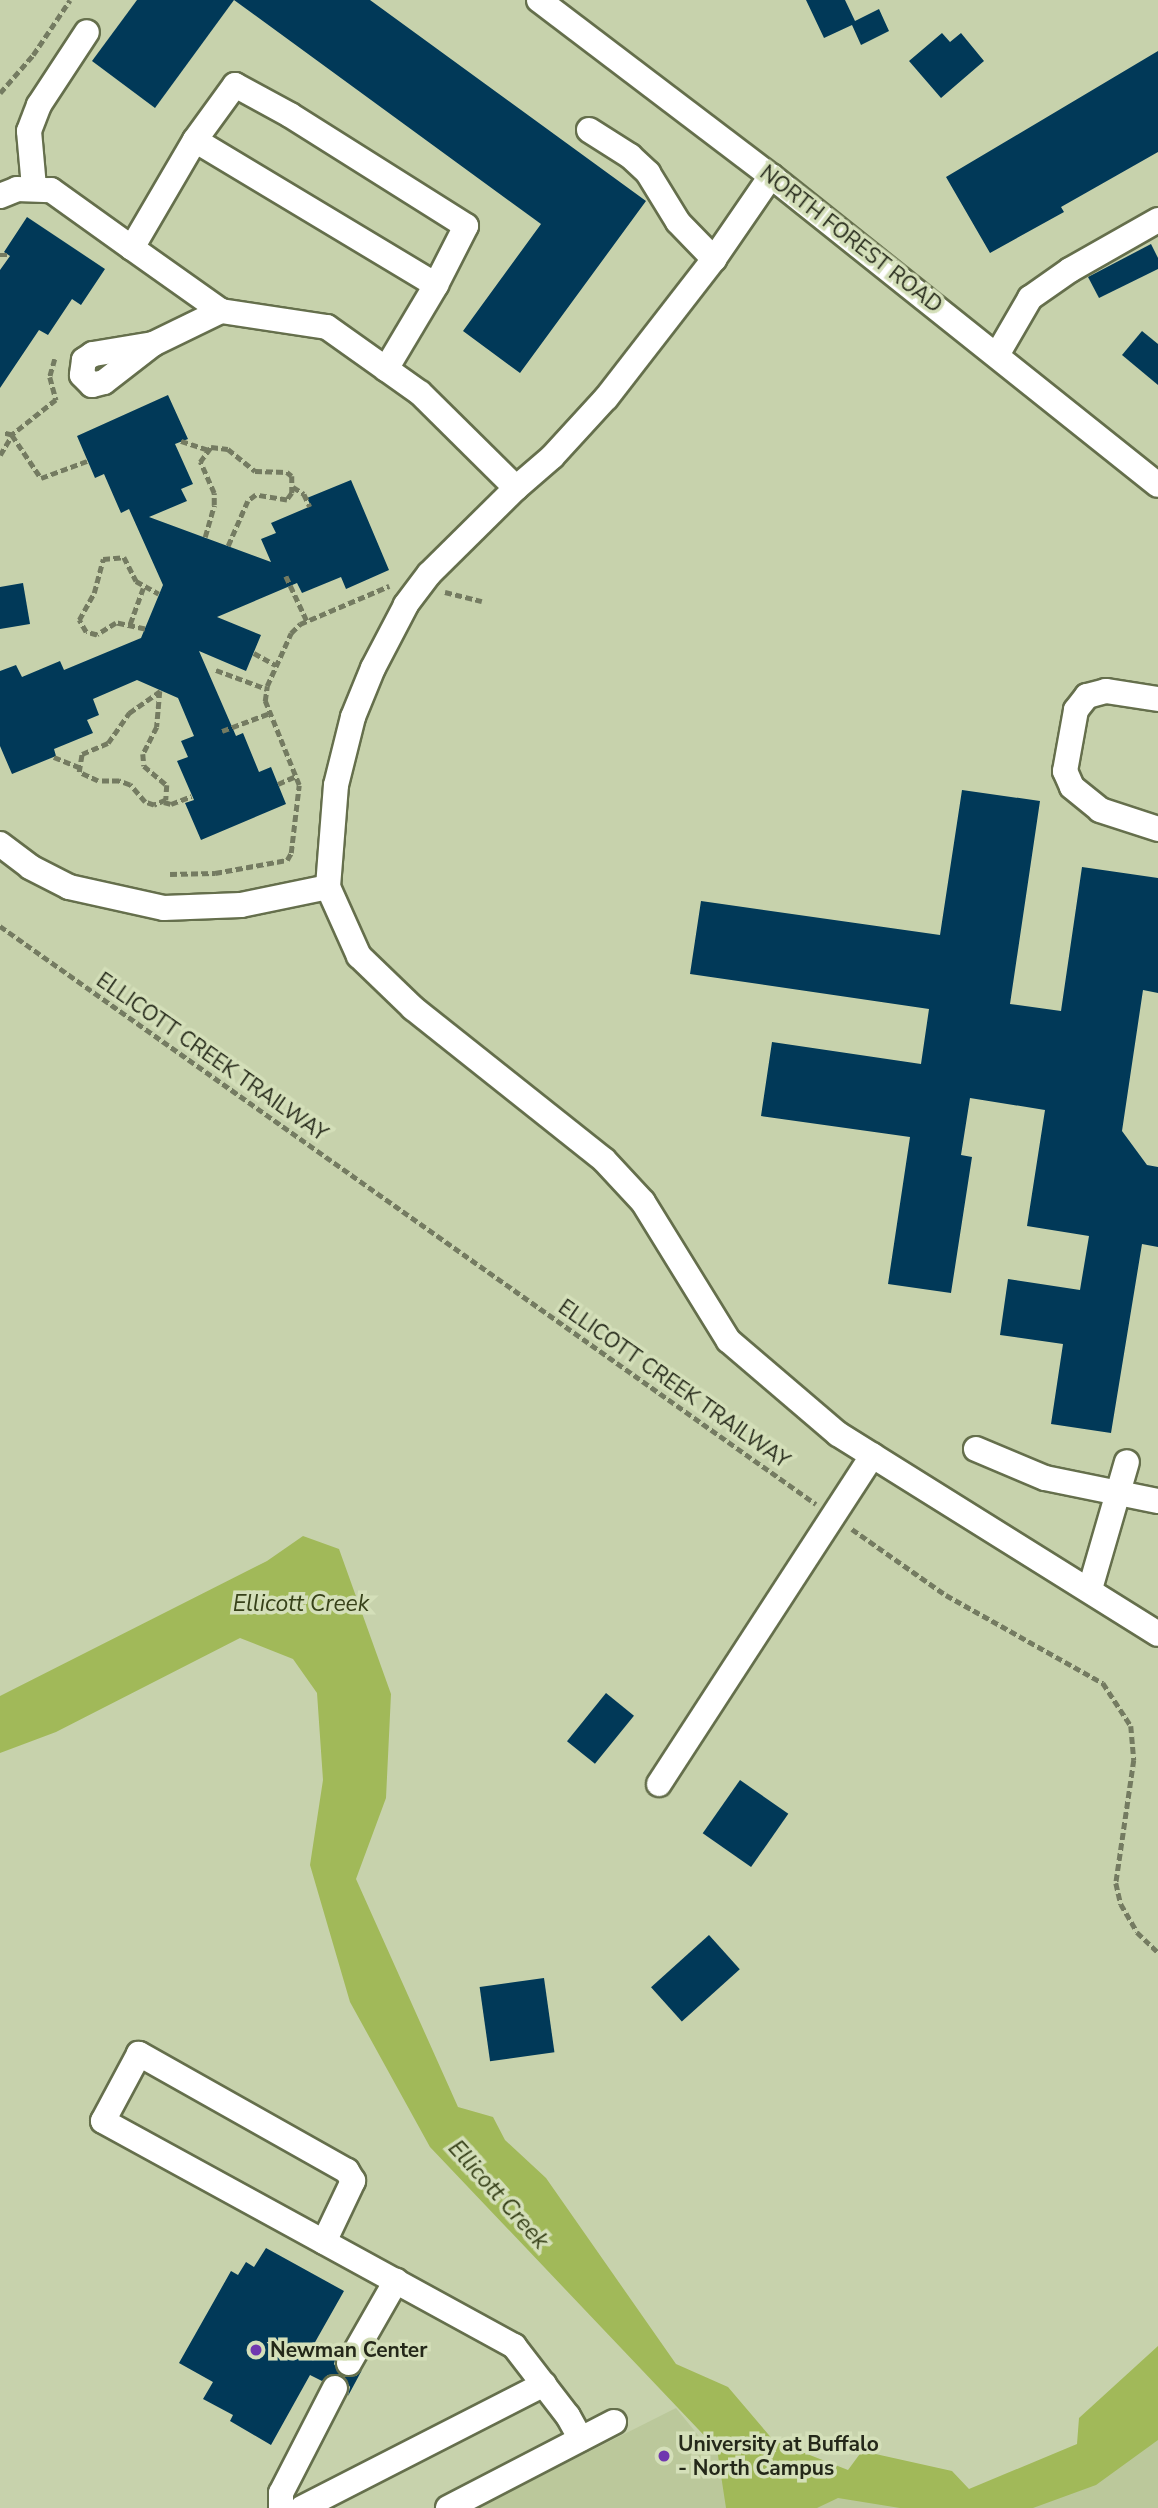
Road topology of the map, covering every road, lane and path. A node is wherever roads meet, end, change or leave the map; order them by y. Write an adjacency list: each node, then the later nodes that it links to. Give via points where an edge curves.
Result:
1 (70, 0): 4 (path, via 33,55)
2 (538, 0): 7 (street, NORTH FOREST ROAD)
3 (87, 32): 8 (street, via 39,106 30,131)
4 (0, 93)
5 (589, 130): 14 (street, via 648,173 678,222)
6 (195, 140): 11 (street); 15 (street); 15 (street, via 234,85 290,115 466,226)
7 (771, 176): 14 (street); 18 (street, NORTH FOREST ROAD)
8 (34, 187): 9 (street); 11 (street, via 51,190)
9 (0, 196)
10 (1158, 219): 18 (street, via 1030,298)
11 (132, 248): 16 (street)
12 (7, 254): 13 (path)
13 (0, 255)
14 (714, 259): 29 (street, via 606,398 552,457)
15 (436, 285): 20 (street)
16 (220, 311): 17 (street); 20 (street, via 327,327)
17 (153, 344)
18 (997, 355): 27 (street, NORTH FOREST ROAD)
19 (55, 359): 22 (path, via 50,377 56,400)
20 (386, 369): 29 (street, via 420,393)
21 (5, 433): 22 (path)
22 (12, 435): 25 (path); 26 (path, via 41,478)
23 (181, 441): 24 (path)
24 (208, 450): 28 (path, via 228,449 255,471 287,472); 31 (path, via 200,462 215,505)
25 (0, 455)
26 (88, 461)
27 (1158, 485)
28 (293, 487): 30 (path, via 304,494); 32 (path, via 287,500 256,495 248,501)
29 (516, 488): 34 (street)
30 (310, 507)
31 (205, 537)
32 (228, 547)
33 (286, 576): 38 (path)
34 (420, 586): 37 (path); 38 (path, via 399,582); 57 (street, via 373,668 353,717 336,785)
35 (143, 588): 36 (path); 39 (path); 39 (path, via 124,557 103,559 94,593 79,620 86,632 97,635 116,623)
36 (159, 594)
37 (482, 601)
38 (307, 621): 42 (path, via 290,633)
39 (130, 624): 40 (path)
40 (145, 629)
41 (254, 653): 42 (path)
42 (276, 665): 44 (path)
43 (216, 670): 44 (path)
44 (267, 690): 46 (path)
45 (1158, 699): 54 (street, via 1106,691 1087,696 1076,710 1065,771 1072,787 1100,810)
46 (270, 713): 47 (path); 50 (path)
47 (222, 731)
48 (54, 757): 49 (path)
49 (79, 767): 53 (path, via 87,779 119,781 130,785 145,802); 53 (path, via 82,754 108,743 129,713 160,691 157,727 143,754 144,766 167,785 169,792)
50 (296, 776): 51 (path); 56 (path, via 299,785 287,860 215,873)
51 (278, 784)
52 (192, 796): 53 (path, via 171,804)
53 (163, 801)
54 (1158, 829)
55 (0, 844): 57 (street, via 30,867 69,887 164,908 241,905)
56 (170, 874)
57 (328, 887): 60 (street, via 359,956 413,1007 604,1160 643,1202 729,1341 838,1434)
58 (0, 926): 64 (path, ELLICOTT CREEK TRAILWAY)
59 (976, 1449): 62 (street, via 1045,1478)
60 (873, 1455): 64 (street); 65 (street)
61 (1127, 1462): 62 (street)
62 (1118, 1494): 63 (street); 65 (street)
63 (1158, 1500)
64 (832, 1516): 67 (street); 68 (path, ELLICOTT CREEK TRAILWAY, via 946,1595 1103,1683 1131,1726 1134,1760 1116,1883 1121,1904 1137,1932)
65 (1090, 1589): 66 (street)
66 (1158, 1634)
67 (659, 1784)
68 (1158, 1952)
69 (324, 2242): 69 (street, via 103,2121 139,2054 347,2171 353,2181); 70 (street)
70 (396, 2281): 71 (street); 72 (street, via 514,2346)
71 (349, 2363)
72 (544, 2384): 75 (street); 77 (street)
73 (335, 2388): 76 (street, via 281,2493)
74 (614, 2422): 75 (street)
75 (581, 2439): 78 (street)
76 (281, 2508)
77 (302, 2508)
78 (448, 2508)

